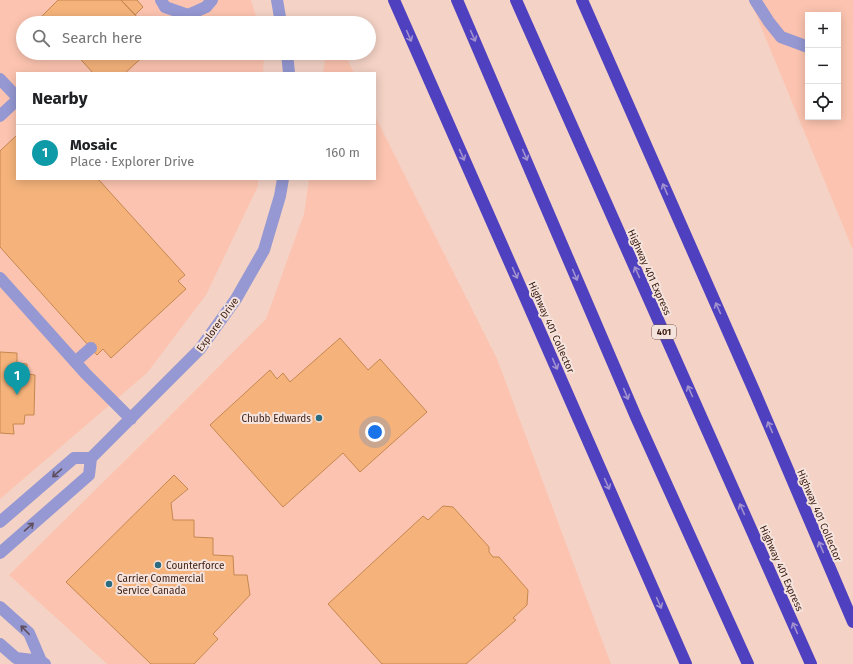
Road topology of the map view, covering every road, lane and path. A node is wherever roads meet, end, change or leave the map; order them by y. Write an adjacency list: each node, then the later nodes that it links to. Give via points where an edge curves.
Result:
1 (161, 0): 2 (street, via 165,7 188,15 206,7)
2 (212, 0)
3 (277, 0): 9 (street)
4 (394, 0): 31 (highway, Highway 401 Collector, one-way to 31)
5 (457, 0): 32 (highway, one-way to 32, via 636,417)
6 (516, 0): 33 (highway, Highway 401 Express / 401, one-way to 6)
7 (582, 0): 25 (highway, Highway 401 Collector, one-way to 7)
8 (755, 0): 10 (street, via 781,37)
9 (280, 16)
10 (805, 46)
11 (288, 60): 12 (street)
12 (289, 72)
13 (0, 79): 14 (street)
14 (16, 96)
15 (16, 101): 16 (street)
16 (0, 116)
17 (283, 180): 21 (street, Explorer Drive, via 264,250 236,299 200,349)
18 (0, 278): 20 (street)
19 (92, 348): 20 (street)
20 (75, 362): 21 (street)
21 (131, 419): 22 (street, Explorer Drive)
22 (91, 458): 23 (street, one-way to 23, via 74,458); 24 (street, one-way to 22, via 88,475)
23 (0, 522)
24 (0, 553)
25 (836, 582): 27 (highway); 28 (highway, Highway 401 Collector)
26 (0, 607): 30 (street, one-way to 26, via 29,633)
27 (853, 613)
28 (853, 622)
29 (0, 644): 30 (street, via 16,658)
30 (43, 662)
31 (686, 664)
32 (748, 664)
33 (811, 664)

